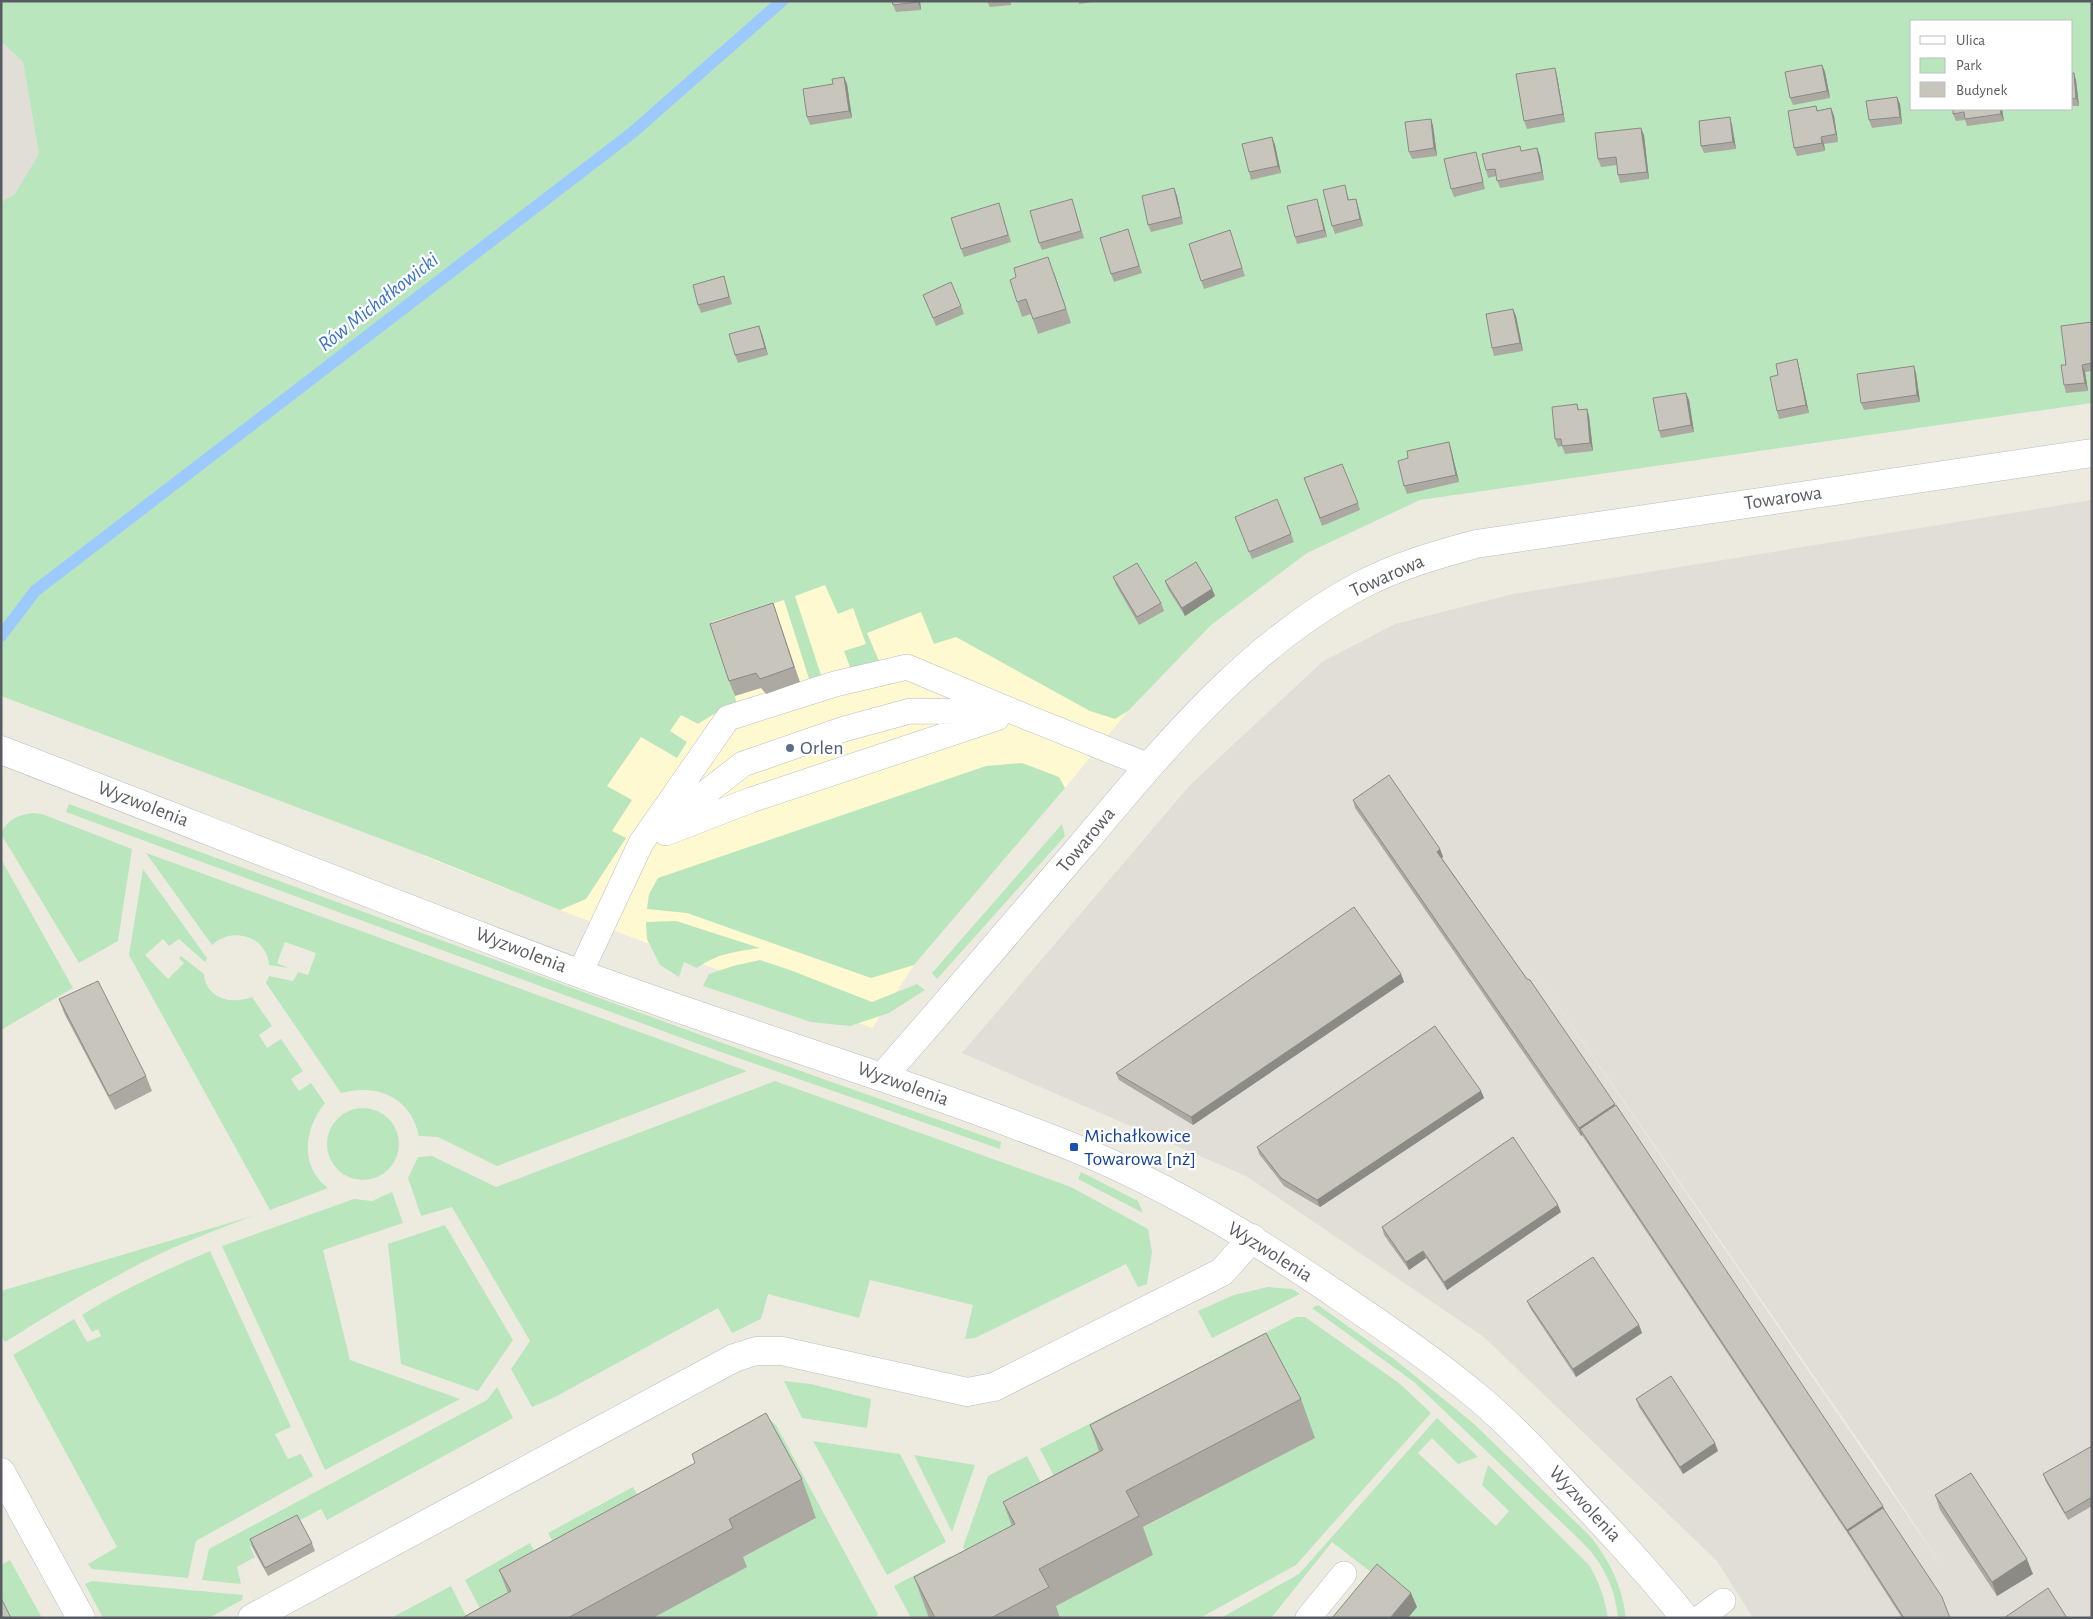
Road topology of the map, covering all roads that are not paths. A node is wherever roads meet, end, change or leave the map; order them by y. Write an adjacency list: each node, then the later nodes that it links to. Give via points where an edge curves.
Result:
1 (2092, 453): 4 (street, Towarowa, via 1476,544 1410,562 1361,585 1311,615 1265,650 1206,703)
2 (1014, 712): 4 (lane); 5 (lane, via 751,800); 5 (lane, via 910,711 752,760); 5 (lane, via 907,667 835,684 728,718)
3 (1, 750): 6 (street, Wyzwolenia)
4 (1150, 766): 7 (street, Towarowa)
5 (640, 843): 6 (lane)
6 (580, 973): 7 (street, Wyzwolenia)
7 (883, 1076): 8 (street, Wyzwolenia, via 1074,1148 1154,1185)
8 (1252, 1238): 13 (street, via 1222,1272 994,1387 967,1392 782,1351 756,1352 734,1358); 15 (street, Wyzwolenia, via 1418,1350 1480,1399 1526,1441 1654,1578)
9 (1, 1472): 12 (street)
10 (1344, 1574): 14 (lane)
11 (1723, 1601): 16 (lane)
12 (81, 1618)
13 (252, 1618)
14 (1308, 1618)
15 (1685, 1618)
16 (1700, 1618)

